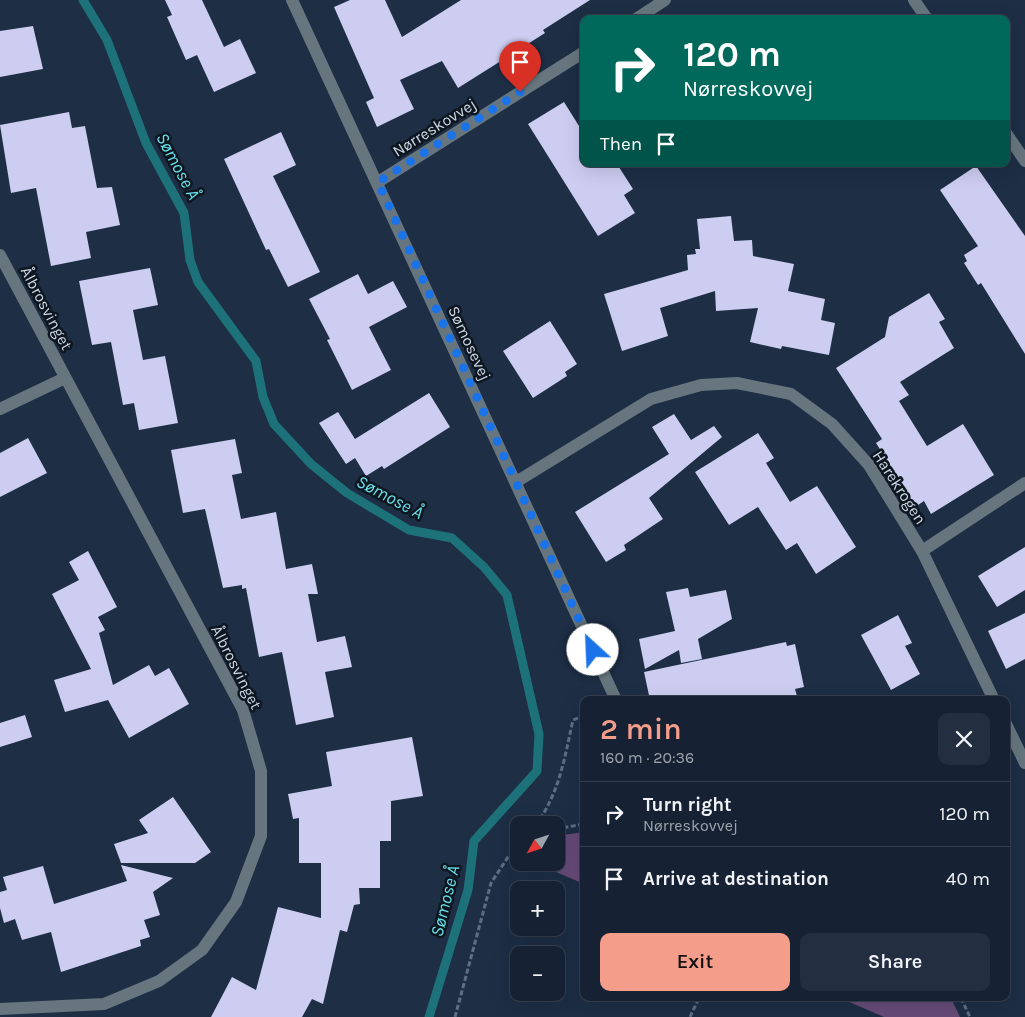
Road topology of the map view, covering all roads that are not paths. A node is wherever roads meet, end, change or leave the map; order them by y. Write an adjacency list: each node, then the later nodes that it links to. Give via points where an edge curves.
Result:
1 (292, 0): 9 (street, Sømosevej)
2 (665, 0): 4 (street)
3 (914, 0): 5 (street)
4 (642, 15)
5 (924, 15)
6 (580, 55): 9 (street, Nørreskovvej)
7 (1010, 139): 8 (street)
8 (1025, 161)
9 (378, 182): 13 (street, Sømosevej)
10 (0, 255): 11 (street, Ålbrosvinget)
11 (65, 378): 12 (street); 20 (street, Ålbrosvinget, via 243,710 261,772 261,836 236,902 202,950 158,981 104,1004)
12 (0, 409)
13 (516, 482): 15 (street, Harekrogen, via 651,399 701,385 737,383 791,394 832,424 869,465); 16 (street, Sømosevej)
14 (1025, 483): 15 (street)
15 (922, 551): 17 (street, Harekrogen)
16 (614, 696)
17 (992, 696)
18 (1010, 732): 19 (street)
19 (1025, 763)
20 (0, 1008)

